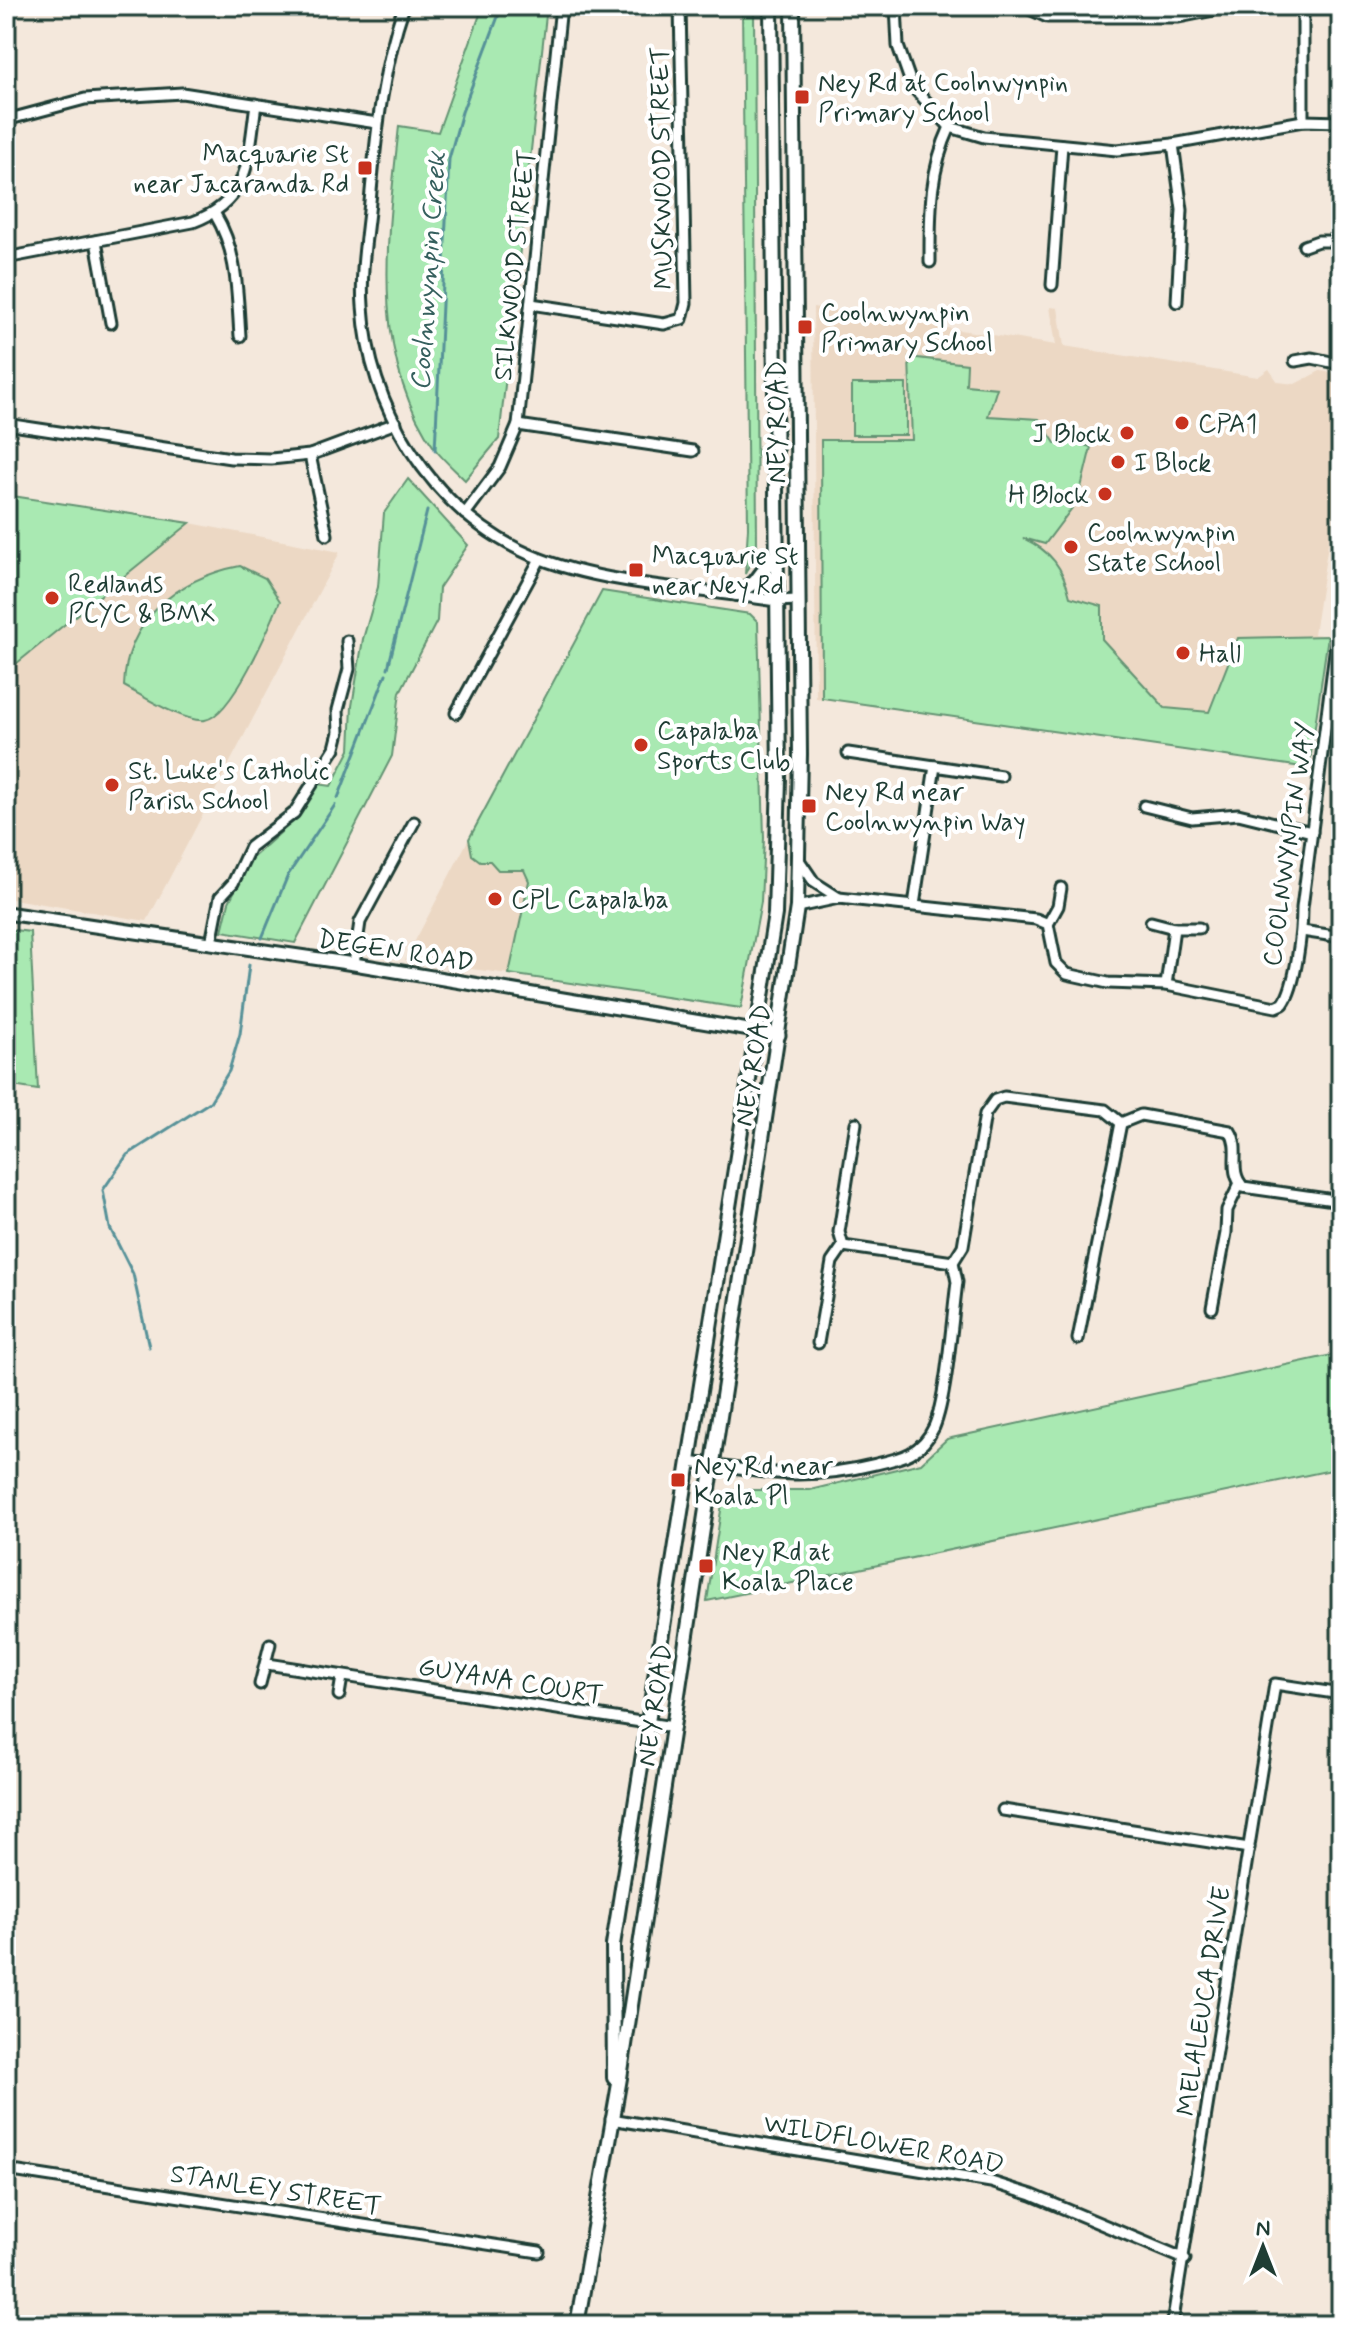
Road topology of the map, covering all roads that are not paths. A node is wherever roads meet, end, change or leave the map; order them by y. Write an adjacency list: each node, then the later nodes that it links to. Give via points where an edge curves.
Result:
1 (404, 6): 14 (street, via 386,60)
2 (561, 6): 26 (street, SILKWOOD STREET)
3 (680, 6): 26 (street, MUSKWOOD STREET, via 686,303 682,319 664,324)
4 (771, 6): 38 (main road, NEY ROAD)
5 (793, 6): 41 (main road, NEY ROAD)
6 (896, 6): 15 (street, via 904,70 922,99)
7 (1234, 6): 9 (street, via 1179,17 1047,17)
8 (1303, 6): 12 (street)
9 (1027, 8)
10 (256, 104): 11 (street, via 182,93 121,94); 14 (street); 18 (street, via 246,172 234,195)
11 (6, 120)
12 (1303, 121): 13 (street); 16 (street)
13 (1341, 122)
14 (377, 123): 31 (street, via 362,302 372,366)
15 (950, 127): 17 (street, via 984,137); 23 (street, via 930,187)
16 (1173, 144): 17 (street, via 1117,150); 25 (street, via 1182,210)
17 (1062, 145): 24 (street)
18 (215, 214): 19 (street); 28 (street, via 230,238)
19 (96, 241): 22 (street); 27 (street)
20 (1341, 241): 21 (street)
21 (1304, 246)
22 (6, 258)
23 (930, 262)
24 (1052, 285)
25 (1177, 302)
26 (531, 304): 33 (street, SILKWOOD STREET)
27 (111, 323)
28 (240, 336)
29 (1295, 361): 30 (street, via 1312,358)
30 (1341, 364)
31 (396, 423): 35 (street); 36 (street, via 412,453)
32 (6, 424): 35 (street, via 231,458)
33 (518, 425): 34 (street); 36 (street, SILKWOOD STREET, via 500,467)
34 (693, 451)
35 (310, 455): 37 (street)
36 (465, 514): 39 (street, via 492,535)
37 (327, 535)
38 (776, 554): 40 (main road, via 755,582); 42 (main road, NEY ROAD)
39 (540, 559): 40 (street, via 583,571); 45 (street)
40 (736, 594): 42 (street)
41 (798, 600): 42 (street); 52 (main road, NEY ROAD)
42 (776, 601): 67 (main road, NEY ROAD, via 775,914)
43 (1341, 606): 51 (street, COOLNWYNPIN WAY)
44 (347, 641): 64 (street, via 349,669 335,748 294,813 250,847 220,897)
45 (456, 713)
46 (848, 753): 47 (street)
47 (935, 766): 48 (street); 55 (street)
48 (1001, 776)
49 (1144, 806): 51 (street, via 1192,818 1238,814)
50 (414, 822): 65 (street, via 360,922)
51 (1312, 832): 62 (street, COOLNWYNPIN WAY)
52 (799, 860): 54 (street, via 814,882); 56 (main road, NEY ROAD)
53 (1061, 888): 59 (street)
54 (839, 898): 55 (street); 56 (street)
55 (914, 905): 59 (street)
56 (797, 907): 68 (main road, NEY ROAD)
57 (6, 913): 64 (street, DEGEN ROAD)
58 (1151, 922): 60 (street)
59 (1048, 924): 66 (street, COOLNWYNPIN WAY, via 1056,963 1067,974 1108,983)
60 (1174, 928): 61 (street); 66 (street)
61 (1199, 928)
62 (1302, 931): 63 (street); 66 (street, COOLNWYNPIN WAY, via 1290,991 1276,1007)
63 (1341, 937)
64 (211, 943): 65 (street, DEGEN ROAD)
65 (354, 964): 67 (street, DEGEN ROAD)
66 (1166, 985)
67 (756, 1032): 68 (street, DEGEN ROAD); 78 (main road, NEY ROAD)
68 (779, 1035): 79 (main road, NEY ROAD)
69 (856, 1123): 73 (street, via 839,1232)
70 (1121, 1123): 71 (street, via 1141,1115 1230,1131 1236,1140 1233,1167); 74 (street, via 1105,1110 995,1100 985,1114 963,1246); 76 (street)
71 (1240, 1183): 72 (street); 75 (street, via 1227,1210)
72 (1341, 1201)
73 (843, 1246): 74 (street); 77 (street, via 832,1262)
74 (953, 1262): 79 (street, via 957,1282 938,1415 919,1449 908,1457 833,1475 783,1475)
75 (1212, 1308)
76 (1078, 1339)
77 (818, 1343)
78 (689, 1462): 79 (street); 86 (main road, NEY ROAD)
79 (712, 1465): 87 (main road, NEY ROAD)
80 (270, 1644): 81 (street)
81 (267, 1664): 82 (street, GUYANA COURT); 83 (street)
82 (342, 1677): 85 (street); 86 (street, GUYANA COURT)
83 (260, 1684)
84 (1341, 1694): 89 (street, MELALEUCA DRIVE, via 1275,1684)
85 (339, 1695)
86 (648, 1724): 87 (street, GUYANA COURT); 90 (main road, NEY ROAD, via 613,1945)
87 (673, 1727): 90 (main road, NEY ROAD)
88 (1003, 1810): 89 (street)
89 (1249, 1848): 93 (street, MELALEUCA DRIVE)
90 (611, 2119): 93 (street, WILDFLOWER ROAD, via 991,2182); 94 (main road, NEY ROAD)
91 (6, 2170): 92 (street, STANLEY STREET)
92 (539, 2252)
93 (1185, 2259): 95 (street, MELALEUCA DRIVE)
94 (577, 2325)
95 (1172, 2325)

